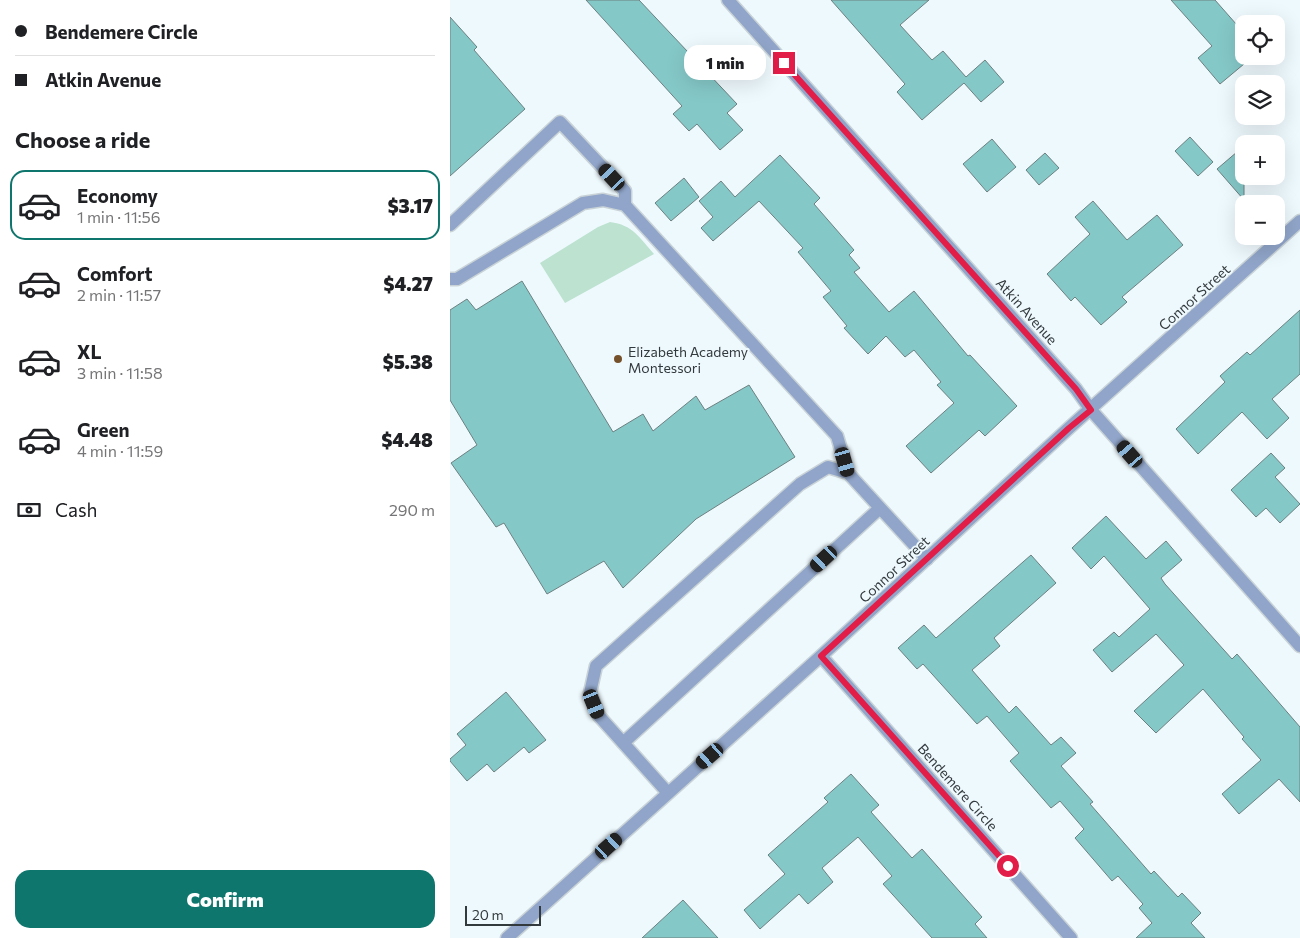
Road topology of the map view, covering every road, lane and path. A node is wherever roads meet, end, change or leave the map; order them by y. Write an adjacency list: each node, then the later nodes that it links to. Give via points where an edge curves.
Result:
1 (728, 0): 6 (street, Atkin Avenue, via 1076,389)
2 (625, 205): 4 (street, via 625,191 560,122); 5 (street, via 603,200 583,203 456,279); 7 (street, via 838,436)
3 (1300, 221): 6 (street, Connor Street)
4 (450, 225)
5 (450, 279)
6 (1091, 410): 9 (street, Connor Street); 10 (street, Atkin Avenue)
7 (848, 473): 8 (street); 12 (street, via 828,467 800,484 596,666 590,693 599,716)
8 (880, 508): 9 (street); 12 (street)
9 (926, 559): 11 (street, Connor Street)
10 (1300, 646)
11 (821, 656): 13 (street, Connor Street); 15 (street, Bendemere Circle)
12 (623, 743): 13 (street)
13 (668, 793): 14 (street, Connor Street)
14 (507, 938)
15 (1071, 938)

